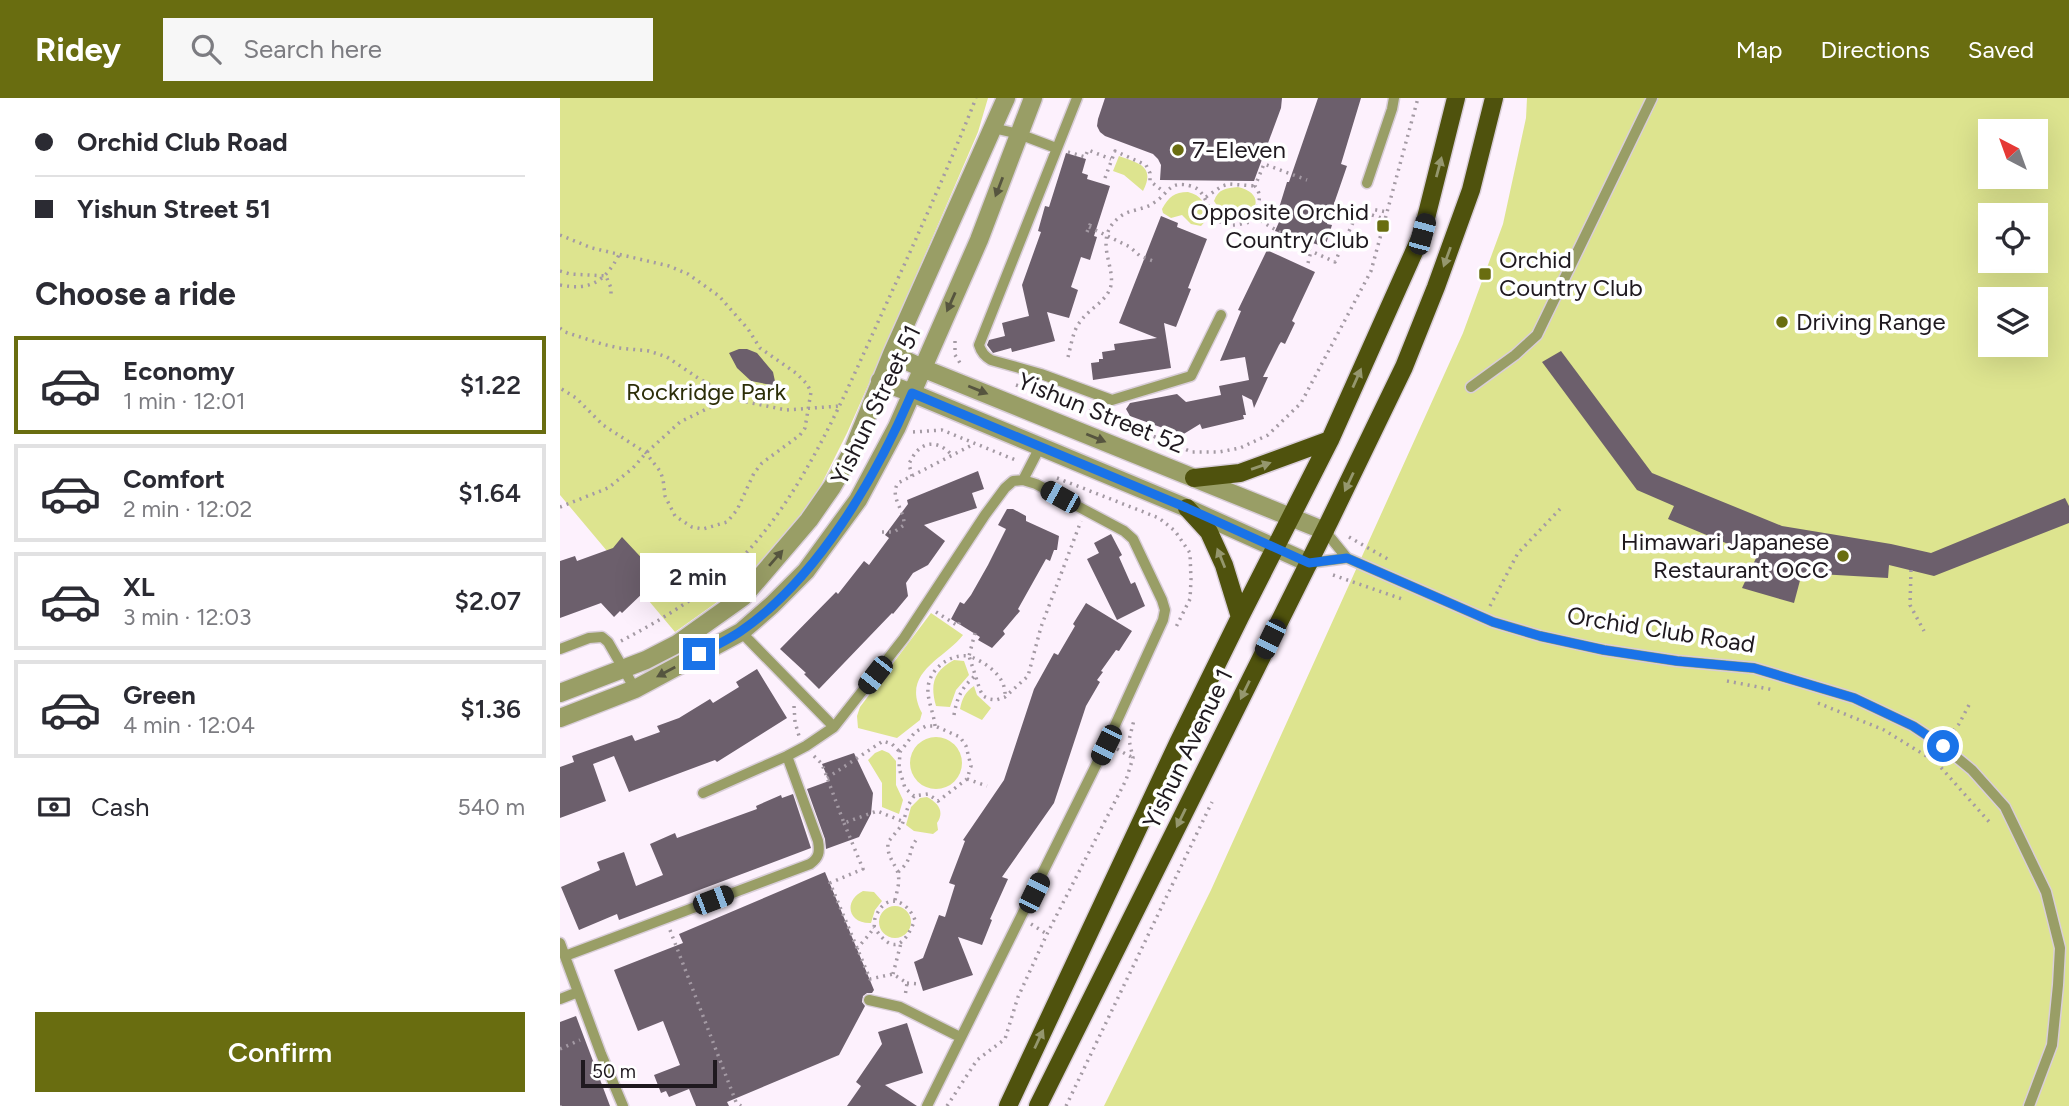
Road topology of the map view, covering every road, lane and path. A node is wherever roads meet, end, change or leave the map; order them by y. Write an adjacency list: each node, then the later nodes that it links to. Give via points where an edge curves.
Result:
1 (976, 98): 50 (path)
2 (1006, 98): 10 (street, Yishun Street 51)
3 (1033, 98): 11 (street, Yishun Street 51)
4 (1077, 98): 12 (lane)
5 (1394, 98): 16 (lane)
6 (1418, 98): 20 (path)
7 (1455, 98): 52 (main road, Yishun Avenue 1, one-way to 7, via 1422,234)
8 (1494, 98): 67 (main road, Yishun Avenue 1, one-way to 67, via 1471,190 1436,287 1404,367)
9 (1651, 98): 46 (lane, via 1537,335)
10 (993, 128): 11 (lane); 25 (street, Yishun Street 51)
11 (1019, 134): 12 (lane); 28 (street, Yishun Street 51, one-way to 28)
12 (1056, 148): 13 (path, via 1085,157 1088,150); 37 (lane, via 979,345 985,357 1112,400 1191,376)
13 (1111, 159): 14 (path); 18 (path, via 1115,151 1146,165 1150,181)
14 (1105, 178)
15 (1307, 180): 17 (path, via 1264,163)
16 (1367, 183)
17 (1255, 186): 19 (path, via 1229,184); 24 (path, via 1259,203)
18 (1164, 192): 19 (path, via 1186,185); 27 (path, via 1155,203 1121,216)
19 (1205, 197): 24 (path, via 1212,215 1222,223)
20 (1387, 212): 22 (path); 29 (path, via 1360,207 1335,262)
21 (1372, 215): 22 (path)
22 (1385, 219): 45 (path, via 1371,271 1300,403 1268,435 1245,447 1192,452)
23 (1092, 220): 27 (path, via 1088,230)
24 (1252, 220): 29 (path, via 1268,223)
25 (948, 231): 28 (street); 40 (street, Yishun Street 51)
26 (560, 235): 30 (path)
27 (1107, 237): 31 (path); 41 (path, via 1112,284 1078,323)
28 (979, 240): 43 (street, Yishun Street 51, one-way to 43)
29 (1311, 251): 32 (path)
30 (619, 255): 34 (path); 51 (path, via 669,265 719,296 760,348 807,384)
31 (1153, 261)
32 (1308, 263)
33 (560, 271): 34 (path)
34 (606, 276): 35 (path, via 590,286); 36 (path)
35 (560, 285)
36 (611, 296)
37 (1221, 315)
38 (560, 328): 49 (path, via 602,344 667,357)
39 (959, 332): 42 (path, via 955,355)
40 (892, 354): 43 (street, Yishun Street 52); 44 (street, Yishun Street 51)
41 (1068, 357)
42 (969, 367)
43 (922, 368): 48 (street, Yishun Street 51); 60 (street, Yishun Street 52, one-way to 60)
44 (880, 381): 48 (street); 88 (street, Yishun Street 51, one-way to 44, via 677,644 743,597 832,487)
45 (1011, 383)
46 (1471, 387)
47 (560, 388): 56 (path, via 603,425)
48 (912, 393): 54 (street); 83 (street, Yishun Street 51, via 858,500 806,571)
49 (731, 397): 51 (path, via 786,410); 56 (path, via 680,422)
50 (840, 406): 51 (path); 85 (path, via 786,502 746,553 709,587)
51 (810, 408): 56 (path, via 806,428 754,473 727,522 711,528 692,527 675,516 660,471)
52 (1330, 440): 60 (main road, one-way to 52, via 1240,473); 66 (main road, Yishun Avenue 1)
53 (975, 443): 55 (path, via 942,430 909,432); 57 (path); 58 (path)
54 (1040, 447): 58 (lane); 63 (street)
55 (919, 448): 57 (path, via 938,444); 59 (path, via 909,464)
56 (646, 453): 62 (path, via 608,488)
57 (951, 454): 59 (path)
58 (1030, 467): 61 (lane); 81 (path, via 1159,518 1175,530 1190,553 1191,580 1190,598)
59 (912, 475): 68 (path, via 898,483 894,493 904,525 894,532)
60 (1194, 478): 66 (street, Yishun Street 52)
61 (1023, 480): 65 (lane); 77 (lane, via 1005,488)
62 (560, 507)
63 (1187, 508): 70 (street); 79 (main road, one-way to 63, via 1209,532)
64 (1560, 509): 78 (path, via 1518,552 1489,608)
65 (1085, 510): 94 (path, via 1041,627 1028,676); 134 (lane, via 1133,539 1162,600 1163,620 1022,918)
66 (1292, 517): 67 (street, Orchid Club Road); 70 (main road, Yishun Avenue 1)
67 (1325, 531): 71 (lane, Orchid Club Road); 73 (main road, Yishun Avenue 1)
68 (882, 532)
69 (1345, 533): 72 (path)
70 (1275, 548): 73 (street); 79 (main road, Yishun Avenue 1)
71 (1347, 558): 73 (lane); 145 (lane, Orchid Club Road, via 1493,622 1540,636 1677,661 1754,668 1854,698 1943,746 2005,807 2046,892 2060,948 2052,1045)
72 (1394, 562)
73 (1309, 563): 143 (main road, Yishun Avenue 1, one-way to 143)
74 (1911, 570): 82 (path, via 1910,605)
75 (1324, 576): 76 (path, via 1331,574)
76 (1405, 600)
77 (925, 606): 80 (path, via 958,626); 101 (lane)
78 (1498, 612)
79 (1240, 617): 142 (main road, Yishun Avenue 1, one-way to 79)
80 (960, 621)
81 (1175, 629)
82 (1924, 631)
83 (741, 632): 91 (street, Yishun Street 51, one-way to 91); 101 (lane)
84 (975, 633): 87 (path)
85 (611, 646): 86 (lane, via 602,637); 88 (lane)
86 (560, 649)
87 (969, 656): 89 (path); 94 (path, via 1000,678); 100 (path, via 940,664 929,682)
88 (624, 669): 91 (lane); 93 (street, Yishun Street 51)
89 (976, 675): 94 (path, via 983,696 996,701); 97 (path, via 956,700)
90 (1728, 681): 92 (path)
91 (635, 689): 99 (street, Yishun Street 51)
92 (1782, 692)
93 (560, 693)
94 (1005, 697)
95 (1808, 699): 114 (path, via 1884,730 1936,762)
96 (1970, 703): 102 (path, via 1948,737)
97 (954, 715)
98 (1135, 716): 106 (path, via 1129,740)
99 (560, 718)
100 (935, 726): 104 (path, via 915,733); 107 (path, via 960,737 966,746 971,766)
101 (834, 727): 105 (lane)
102 (1942, 734)
103 (1117, 749): 106 (path)
104 (900, 752): 111 (path, via 905,788); 113 (path, via 883,741 827,778)
105 (787, 756): 110 (lane); 118 (lane, via 819,855 810,864)
106 (1133, 758): 121 (path)
107 (967, 779): 108 (path); 111 (path, via 938,801 928,794)
108 (987, 786)
109 (1216, 792): 144 (path)
110 (703, 793)
111 (914, 796): 112 (path)
112 (903, 821): 113 (path, via 877,811); 116 (path, via 888,842)
113 (844, 822): 124 (path, via 863,869 830,883)
114 (1993, 825)
115 (918, 838): 116 (path, via 909,861)
116 (898, 872): 117 (path)
117 (895, 900): 120 (path, via 882,907); 123 (path, via 905,904 915,920)
118 (665, 918): 125 (lane); 139 (path)
119 (1032, 925): 121 (path)
120 (874, 927): 123 (path, via 886,942); 124 (path)
121 (1046, 934): 137 (path, via 1005,1039)
122 (560, 943): 125 (lane)
123 (901, 943): 126 (path)
124 (858, 949): 127 (path)
125 (565, 956): 130 (lane)
126 (892, 974)
127 (870, 979)
128 (907, 983): 129 (path)
129 (920, 984)
130 (578, 992): 131 (lane); 133 (lane)
131 (560, 999)
132 (869, 1000): 134 (lane, via 900,1007)
133 (594, 1034): 135 (path); 138 (lane)
134 (960, 1037): 140 (lane)
135 (560, 1049)
136 (970, 1056): 137 (path)
137 (977, 1059): 141 (path)
138 (623, 1106)
139 (741, 1106)
140 (927, 1106)
141 (947, 1106)
142 (1008, 1106)
143 (1038, 1106)
144 (1066, 1106)
145 (2029, 1106)

